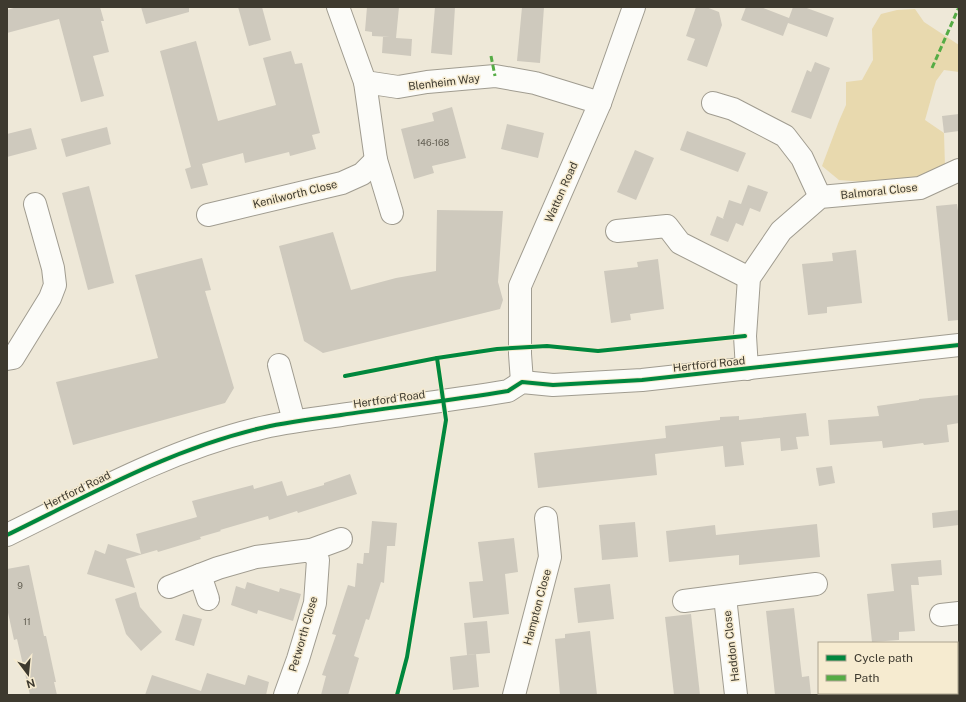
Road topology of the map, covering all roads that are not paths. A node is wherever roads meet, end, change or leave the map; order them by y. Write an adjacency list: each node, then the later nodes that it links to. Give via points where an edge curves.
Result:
1 (338, 7): 3 (street)
2 (634, 7): 5 (street, Watton Road)
3 (365, 82): 5 (street, Blenheim Way, via 398,87 495,76 535,83); 6 (street)
4 (712, 103): 8 (street, via 733,109 785,136 802,158)
5 (600, 104): 18 (street, Watton Road, via 520,286)
6 (376, 160): 10 (street); 11 (street, Kenilworth Close, via 362,174 342,182)
7 (959, 170): 8 (street, Balmoral Close, via 920,188)
8 (820, 197): 13 (street, via 781,231)
9 (35, 204): 15 (street, via 53,268 55,285 50,298 13,358)
10 (392, 213)
11 (208, 215)
12 (617, 231): 13 (street, via 667,226 680,243)
13 (749, 278): 17 (street, via 745,336)
14 (959, 345): 17 (street, Hertford Road)
15 (7, 359)
16 (279, 365): 19 (street)
17 (747, 369): 18 (street, Hertford Road, via 642,380 553,385)
18 (522, 382): 19 (street, Hertford Road, via 508,391)
19 (294, 421): 21 (street, Hertford Road, via 210,443 158,462 91,492)
20 (546, 518): 31 (street, Hampton Close, via 550,557)
21 (7, 535)
22 (341, 539): 23 (street)
23 (311, 550): 24 (street, via 256,556); 30 (street, Petworth Close, via 318,560 315,603)
24 (200, 575): 26 (street); 28 (street)
25 (816, 584): 27 (street, Haddon Close)
26 (169, 587)
27 (725, 597): 29 (street, Haddon Close); 32 (street, Haddon Close)
28 (208, 599)
29 (684, 601)
30 (285, 695)
31 (514, 695)
32 (736, 695)

